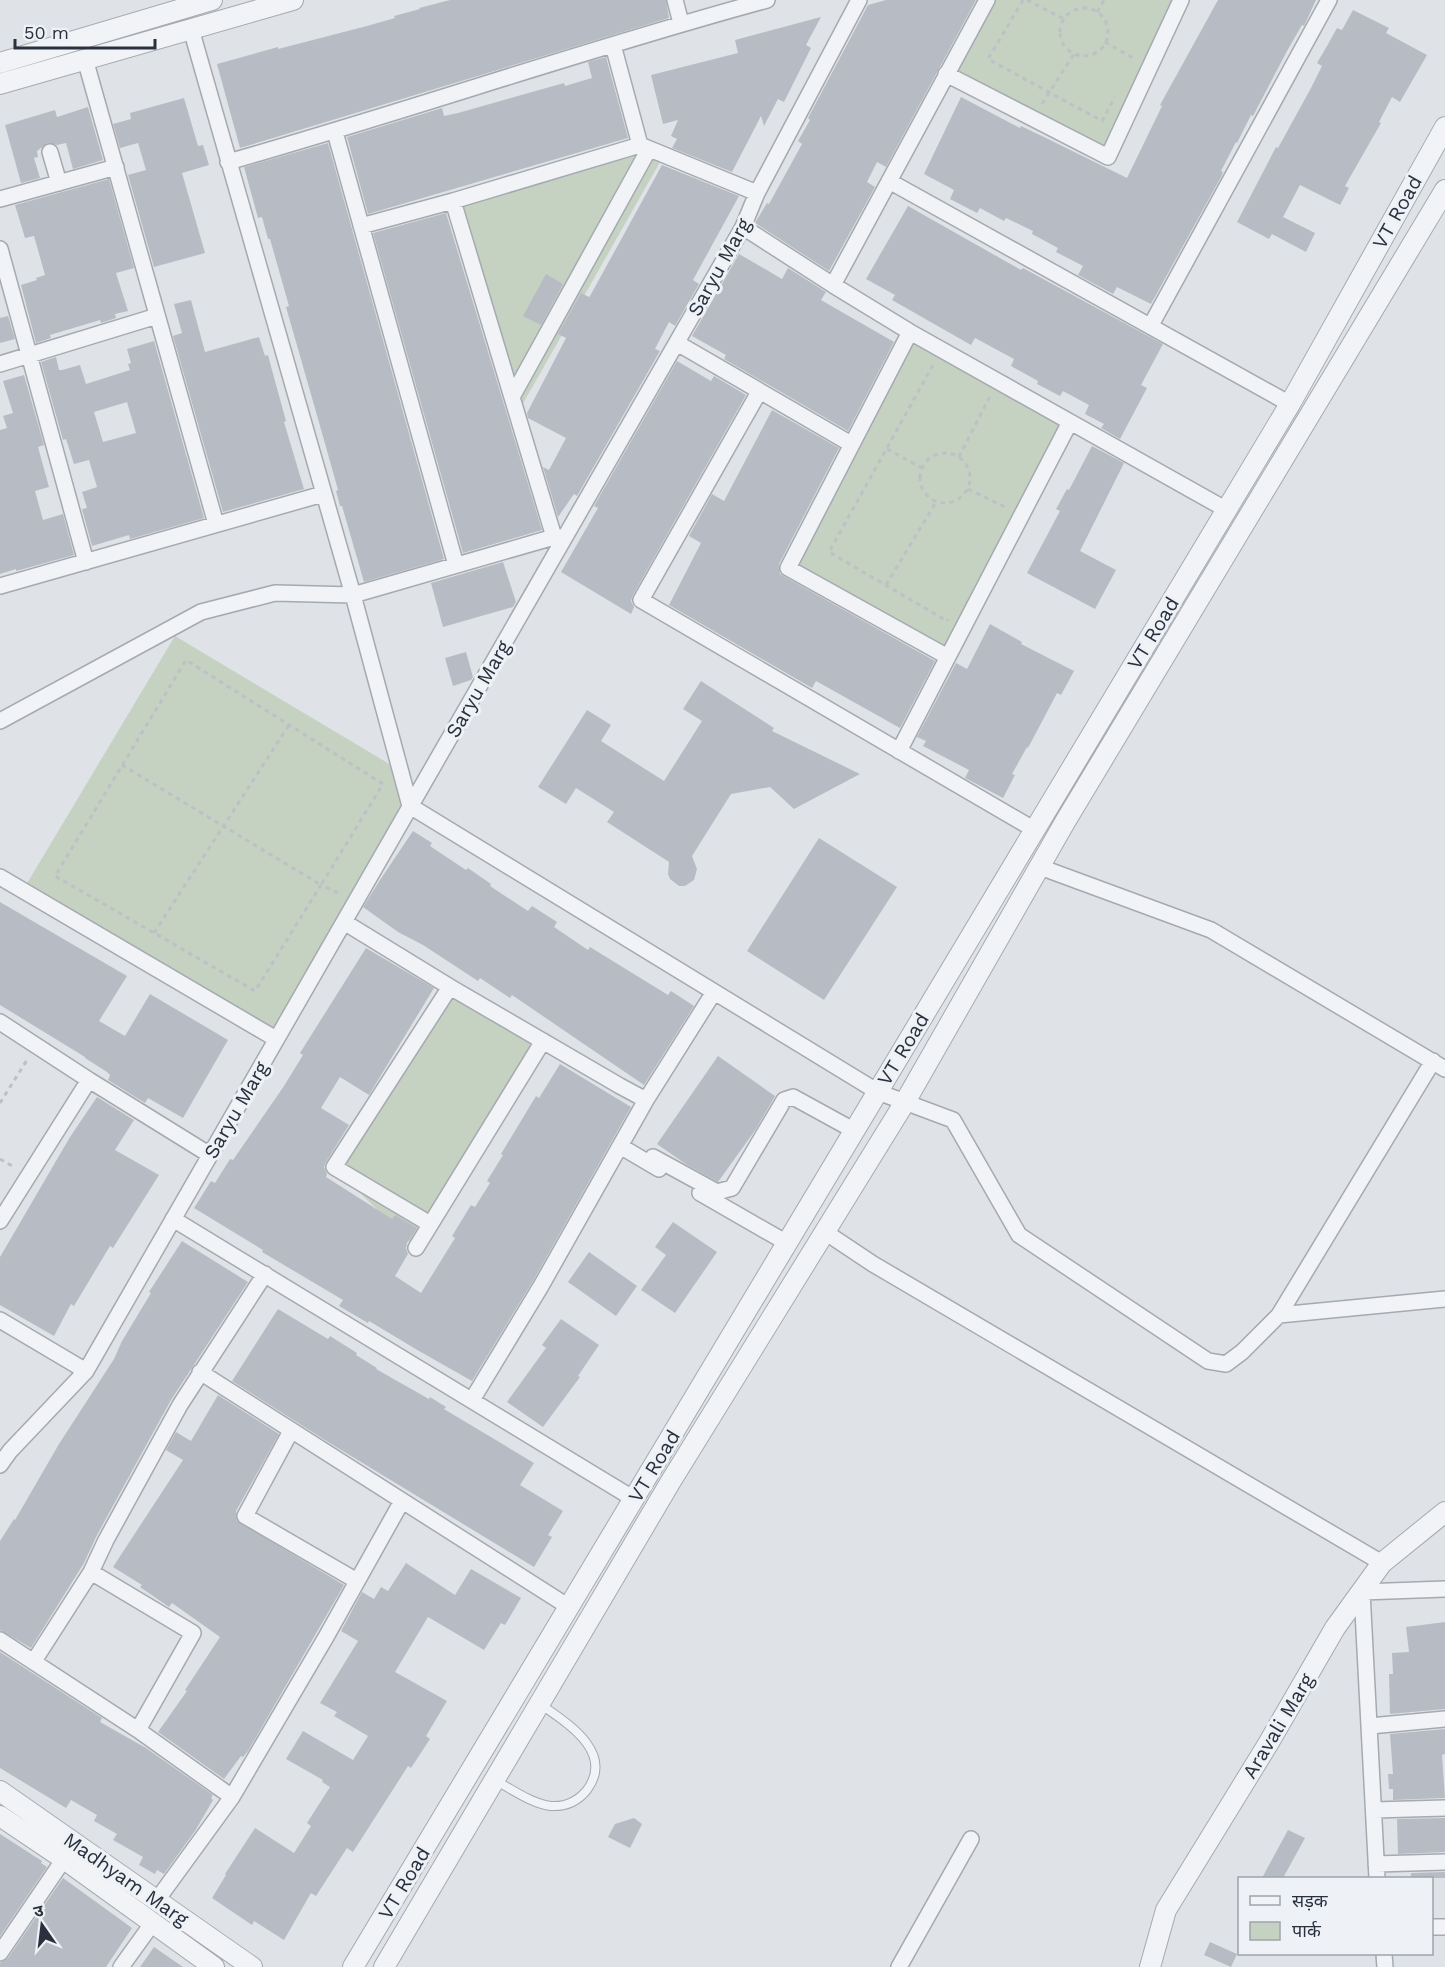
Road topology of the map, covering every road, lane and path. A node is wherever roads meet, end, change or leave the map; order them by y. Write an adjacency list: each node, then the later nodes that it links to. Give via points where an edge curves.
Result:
1 (212, 0): 20 (street)
2 (293, 0): 14 (street)
3 (675, 0): 13 (street)
4 (767, 0): 13 (street)
5 (859, 0): 35 (street, Saryu Marg)
6 (987, 0): 21 (street)
7 (1025, 0): 12 (path); 24 (path, via 988,59)
8 (1104, 0): 11 (path)
9 (1181, 0): 25 (street, via 1108,157)
10 (1329, 0): 43 (street)
11 (1097, 12): 12 (path, via 1075,10); 15 (path, via 1107,29)
12 (1064, 19): 17 (path, via 1061,39)
13 (681, 23): 16 (street)
14 (191, 29): 18 (street); 30 (street)
15 (1105, 42): 17 (path, via 1095,53); 19 (path)
16 (613, 45): 27 (street); 28 (street)
17 (1074, 54): 24 (path)
18 (85, 59): 22 (street); 31 (street)
19 (1137, 60)
20 (0, 63)
21 (946, 74): 25 (street); 32 (street)
22 (0, 84)
23 (1120, 90): 24 (path, via 1102,121)
24 (1050, 93): 25 (path)
25 (1034, 119)
26 (1445, 127): 52 (street, VT Road)
27 (335, 132): 30 (street); 38 (street)
28 (645, 147): 35 (street); 37 (street); 51 (street)
29 (50, 152): 33 (street)
30 (228, 162): 59 (street)
31 (116, 167): 33 (street); 42 (street)
32 (889, 181): 41 (street); 43 (street)
33 (59, 183): 36 (street)
34 (1445, 190): 79 (street, VT Road)
35 (757, 193): 39 (street, Saryu Marg)
36 (0, 199)
37 (453, 201): 38 (street); 51 (street)
38 (361, 226): 66 (street)
39 (743, 227): 41 (street); 45 (street, Saryu Marg)
40 (0, 249): 47 (street)
41 (833, 285): 44 (street)
42 (157, 316): 47 (street); 63 (street)
43 (1150, 325): 52 (street)
44 (910, 332): 46 (street); 54 (street)
45 (676, 343): 50 (street); 64 (street, Saryu Marg)
46 (941, 350): 49 (street); 55 (path)
47 (29, 355): 48 (street); 65 (street)
48 (0, 364)
49 (997, 381): 53 (street); 56 (path)
50 (759, 392): 54 (street); 74 (street, via 641,600)
51 (512, 396): 64 (street)
52 (1290, 404): 62 (street, VT Road)
53 (1070, 422): 62 (street); 71 (street)
54 (851, 444): 71 (street, via 788,568)
55 (887, 448): 57 (path); 67 (path, via 829,552)
56 (959, 458): 57 (path, via 951,454 934,456); 58 (path, via 970,475)
57 (922, 468): 60 (path, via 924,492)
58 (968, 489): 60 (path, via 951,502); 61 (path)
59 (323, 494): 63 (street); 69 (street)
60 (937, 501): 67 (path)
61 (1011, 509)
62 (1227, 510): 78 (street, VT Road)
63 (216, 524): 65 (street)
64 (560, 537): 66 (street); 76 (street, Saryu Marg)
65 (86, 562): 68 (street)
66 (456, 564): 69 (street)
67 (886, 585): 70 (path, via 947,621)
68 (0, 586)
69 (352, 595): 72 (street, via 275,593 201,612); 76 (street)
70 (953, 611)
71 (948, 657): 74 (street)
72 (0, 721)
73 (289, 724): 75 (path, via 186,660); 77 (path); 81 (path, via 383,784)
74 (899, 751): 78 (street)
75 (122, 765): 77 (path); 84 (path, via 55,876)
76 (410, 806): 82 (street, Saryu Marg); 86 (street)
77 (223, 826): 81 (path); 84 (path)
78 (1035, 830): 93 (street, VT Road)
79 (1040, 867): 91 (street, via 1211,930); 95 (street, VT Road)
80 (0, 877): 88 (street)
81 (321, 885): 82 (path); 84 (path, via 255,991)
82 (356, 901): 83 (street, Saryu Marg)
83 (344, 922): 85 (street); 88 (street, Saryu Marg)
84 (154, 933)
85 (450, 987): 89 (street); 103 (street, via 334,1167)
86 (714, 992): 93 (street); 94 (street)
87 (0, 1022): 90 (street)
88 (276, 1039): 99 (street, Saryu Marg)
89 (543, 1041): 94 (street); 103 (street)
90 (36, 1046): 92 (street); 96 (path)
91 (1439, 1065): 109 (street)
92 (89, 1080): 99 (street); 102 (street)
93 (878, 1092): 95 (street); 97 (street, VT Road)
94 (646, 1100): 98 (street)
95 (905, 1102): 104 (street, VT Road); 109 (street, via 953,1120 1019,1234 1208,1361 1226,1364)
96 (0, 1103)
97 (855, 1131): 100 (street, via 793,1097 784,1100 732,1188 717,1192); 105 (street, VT Road)
98 (620, 1146): 105 (street); 113 (street)
99 (210, 1155): 101 (street, Saryu Marg)
100 (653, 1157)
101 (173, 1219): 107 (street); 111 (street, Saryu Marg)
102 (0, 1221)
103 (430, 1224): 106 (street)
104 (825, 1232): 120 (street); 128 (street, VT Road, via 671,1480)
105 (787, 1244): 117 (street, VT Road)
106 (416, 1248)
107 (265, 1274): 112 (street); 113 (street)
108 (1445, 1299): 109 (street)
109 (1279, 1315)
110 (0, 1320): 111 (street)
111 (86, 1371): 115 (street, Saryu Marg)
112 (200, 1372): 114 (street); 121 (street)
113 (472, 1400): 117 (street)
114 (291, 1431): 118 (street); 122 (street, via 244,1516)
115 (5, 1448): 116 (street, Saryu Marg)
116 (0, 1465)
117 (634, 1499): 125 (street, VT Road)
118 (402, 1502): 122 (street); 125 (street)
119 (1445, 1512): 120 (street, Aravali Marg)
120 (1382, 1563): 124 (street, Aravali Marg)
121 (91, 1572): 127 (street); 132 (street, via 194,1633)
122 (357, 1581): 136 (street)
123 (1445, 1589): 124 (street)
124 (1362, 1592): 131 (street); 153 (street, Aravali Marg, via 1335,1628 1166,1910)
125 (569, 1607): 130 (street, VT Road)
126 (0, 1640): 127 (street)
127 (33, 1660): 132 (street)
128 (540, 1704): 133 (street, VT Road); 134 (lane, via 586,1741 597,1765 590,1785 575,1802 551,1806)
129 (1445, 1719): 131 (street)
130 (498, 1725): 133 (street); 150 (street, VT Road)
131 (1370, 1726): 138 (street)
132 (138, 1730): 136 (street)
133 (520, 1739): 134 (street, VT Road)
134 (495, 1780): 151 (street, VT Road)
135 (0, 1791): 144 (street, Madhyam Marg)
136 (232, 1797): 144 (street)
137 (1445, 1808): 138 (street)
138 (1374, 1810): 143 (street)
139 (0, 1816): 141 (street, Madhyam Marg)
140 (971, 1839): 152 (street)
141 (64, 1859): 145 (street, Madhyam Marg); 146 (street)
142 (1445, 1862): 143 (street)
143 (1376, 1871)
144 (157, 1900): 149 (street, Madhyam Marg)
145 (152, 1924): 147 (street); 148 (street, Madhyam Marg)
146 (0, 1953)
147 (121, 1967)
148 (214, 1967)
149 (252, 1967)
150 (353, 1967)
151 (384, 1967)
152 (899, 1967)
153 (1150, 1967)

